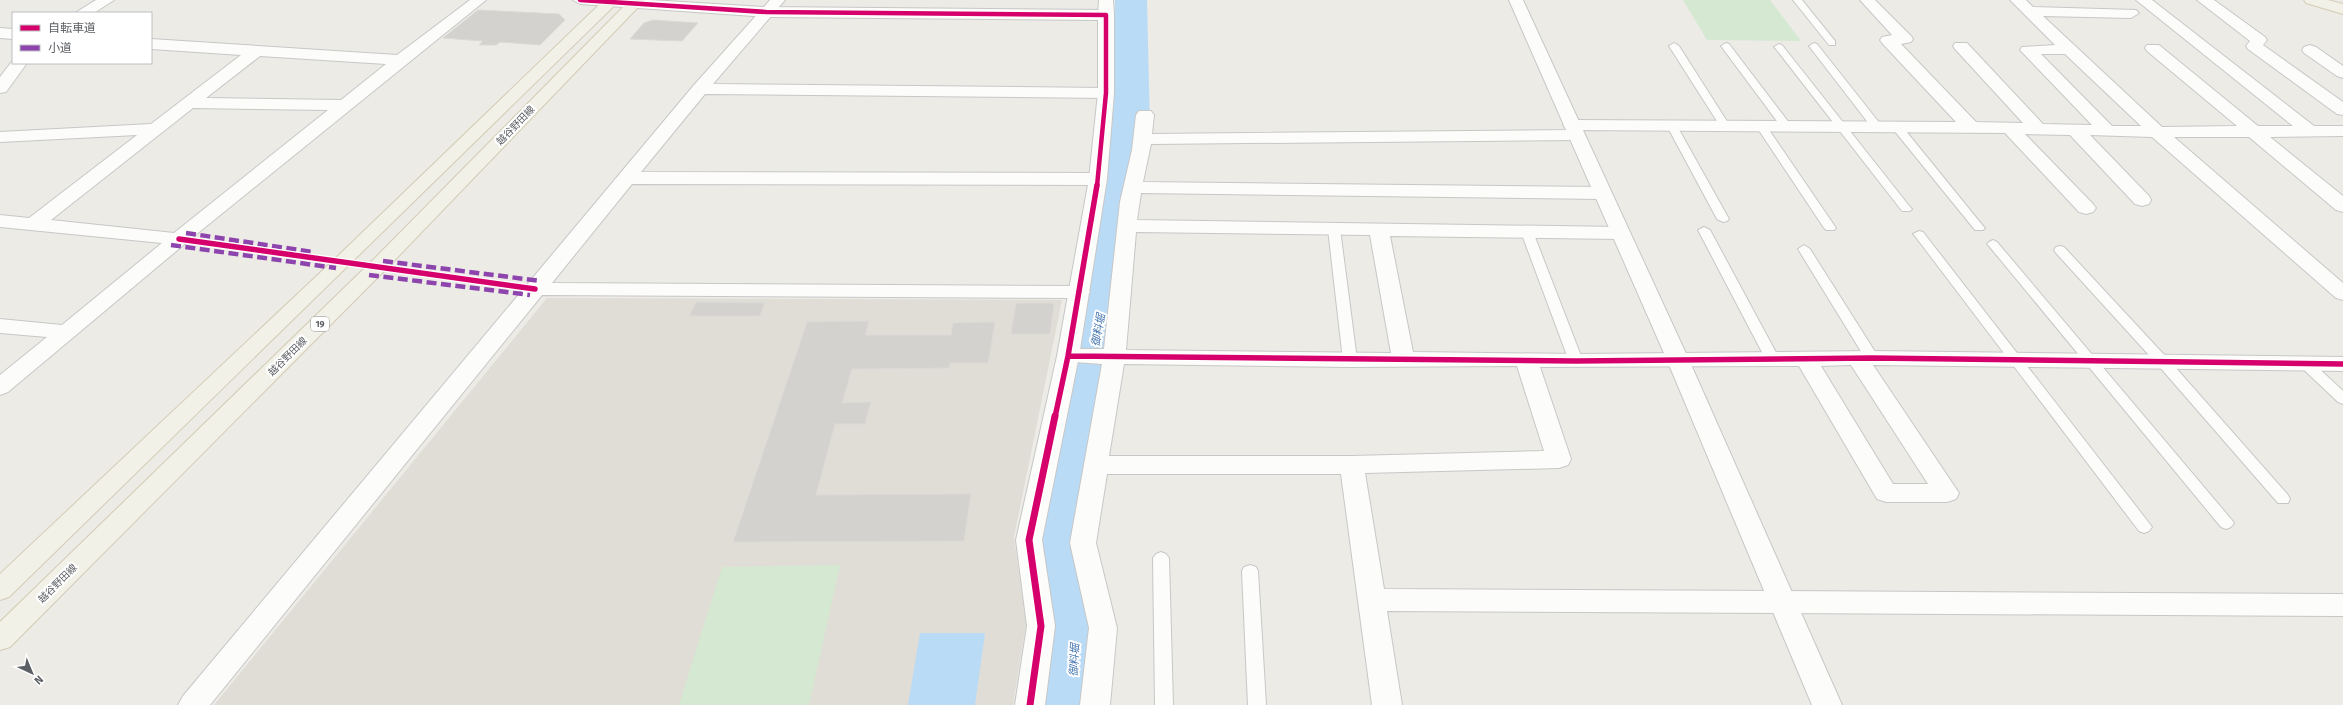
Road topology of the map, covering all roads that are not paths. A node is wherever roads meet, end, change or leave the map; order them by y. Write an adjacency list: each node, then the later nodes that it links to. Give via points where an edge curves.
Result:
1 (107, 0): 16 (street)
2 (479, 0): 31 (street)
3 (580, 0): 10 (street)
4 (1516, 0): 52 (street)
5 (1797, 0): 20 (lane)
6 (1867, 0): 48 (street, via 1905,40 1888,40)
7 (2143, 0): 58 (street)
8 (2204, 0): 39 (street, via 2259,40 2254,46)
9 (2310, 0): 15 (main road)
10 (612, 1): 11 (street); 114 (main road, 越谷野田線)
11 (636, 2): 13 (street); 118 (main road, 越谷野田線 / 19, via 384,261)
12 (2023, 5): 17 (street); 28 (street)
13 (772, 6): 14 (street); 35 (street)
14 (1106, 8): 36 (street)
15 (2343, 9)
16 (85, 12)
17 (2131, 13)
18 (0, 33): 19 (street)
19 (12, 34)
20 (1832, 43)
21 (152, 44): 30 (street)
22 (1674, 46): 42 (lane)
23 (1726, 46): 44 (lane)
24 (1814, 46): 46 (lane)
25 (1962, 46): 51 (street)
26 (1779, 47): 45 (lane)
27 (2154, 48): 57 (street)
28 (2069, 49): 54 (street, via 2028,50); 56 (street)
29 (2310, 50): 33 (street)
30 (256, 51): 31 (street); 37 (street)
31 (401, 60): 38 (street)
32 (18, 64): 34 (street)
33 (2343, 73)
34 (0, 88)
35 (700, 89): 36 (street); 61 (street)
36 (1106, 93): 62 (street)
37 (188, 104): 38 (street); 50 (street)
38 (344, 105): 81 (street)
39 (2343, 110)
40 (1145, 115): 60 (street)
41 (1672, 126): 42 (street); 52 (street); 69 (lane)
42 (1724, 126): 43 (street)
43 (1761, 126): 44 (street); 73 (lane)
44 (1786, 126): 45 (street)
45 (1842, 127): 46 (street); 68 (lane)
46 (1878, 127): 47 (street)
47 (1897, 127): 48 (street); 74 (lane)
48 (1971, 127): 49 (street)
49 (2010, 128): 51 (street); 67 (street)
50 (155, 129): 59 (street); 71 (street)
51 (2038, 129): 53 (street)
52 (1574, 130): 60 (street); 64 (street)
53 (2075, 130): 54 (street); 65 (street)
54 (2107, 130): 56 (street)
55 (2343, 131): 58 (street)
56 (2157, 132): 57 (street); 87 (street)
57 (2254, 132): 58 (street); 66 (street)
58 (2311, 132)
59 (0, 137)
60 (1142, 140): 63 (street)
61 (627, 178): 62 (street); 85 (street)
62 (1098, 179): 86 (street)
63 (1133, 188): 64 (street); 72 (street)
64 (1602, 193): 79 (street)
65 (2142, 200)
66 (2343, 206)
67 (2086, 208)
68 (1906, 209)
69 (1723, 219)
70 (0, 221): 71 (street)
71 (34, 224): 81 (street)
72 (1127, 226): 75 (street); 92 (street)
73 (1830, 228)
74 (1979, 228)
75 (1334, 229): 76 (street); 97 (lane)
76 (1379, 230): 78 (street); 90 (street)
77 (1704, 230): 93 (lane)
78 (1527, 232): 79 (street); 101 (lane)
79 (1620, 233): 98 (street)
80 (1919, 234): 99 (lane)
81 (179, 239): 89 (street)
82 (1993, 244): 100 (lane)
83 (1804, 248): 95 (lane)
84 (2060, 250): 102 (lane)
85 (535, 289): 86 (street); 119 (street)
86 (1080, 292): 91 (street)
87 (2343, 294)
88 (0, 326): 89 (street)
89 (67, 332): 105 (street)
90 (1402, 353)
91 (1073, 356): 92 (street); 120 (street, via 1029,540 1041,626)
92 (1109, 357): 97 (street); 107 (street)
93 (1772, 358): 94 (street); 98 (street)
94 (1805, 358): 95 (street); 95 (street, via 1886,493 1947,493)
95 (1864, 358): 99 (street)
96 (1526, 359): 97 (street); 101 (street); 108 (street, via 1559,459)
97 (1350, 360)
98 (1678, 360): 101 (street); 116 (street)
99 (2015, 360): 100 (street); 111 (lane)
100 (2090, 360): 102 (street); 110 (lane)
101 (1576, 361)
102 (2163, 362): 103 (street); 109 (lane)
103 (2306, 364): 104 (street); 106 (lane)
104 (2343, 364)
105 (0, 387)
106 (2343, 399)
107 (1097, 465): 108 (street); 121 (street, via 1083,543 1103,628)
108 (1352, 465): 115 (street)
109 (2283, 499)
110 (2226, 522)
111 (2144, 527)
112 (1161, 558): 122 (lane)
113 (1250, 571): 123 (lane)
114 (0, 590)
115 (1373, 600): 116 (street); 124 (street)
116 (1782, 603): 117 (street); 125 (street)
117 (2343, 605)
118 (0, 639)
119 (193, 705)
120 (1030, 705)
121 (1095, 705)
122 (1164, 705)
123 (1257, 705)
124 (1387, 705)
125 (1827, 705)

